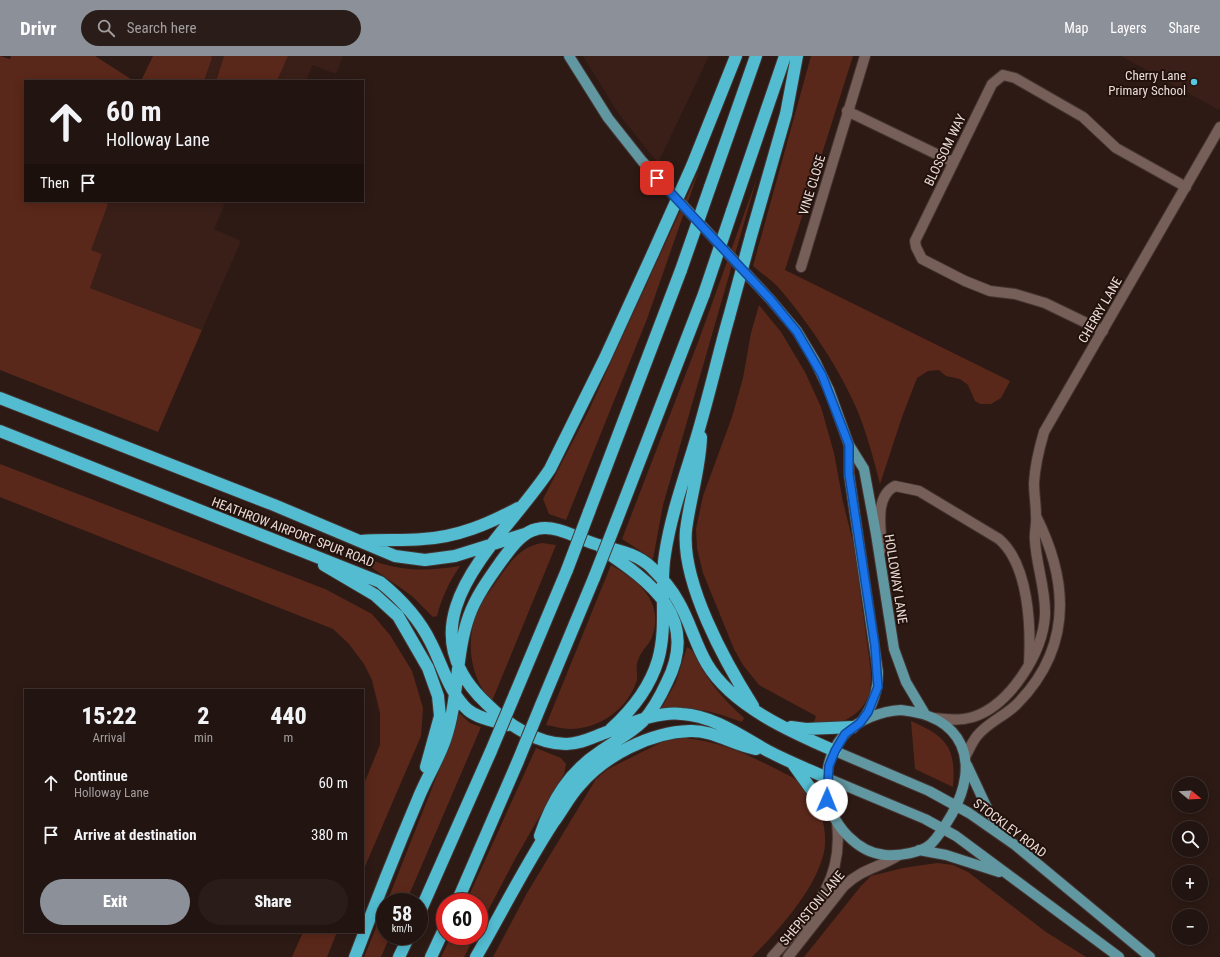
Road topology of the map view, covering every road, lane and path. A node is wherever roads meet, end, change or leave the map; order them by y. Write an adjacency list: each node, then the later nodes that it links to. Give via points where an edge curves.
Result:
1 (569, 56): 16 (main road, HOLLOWAY LANE, via 608,118 642,161 770,299 797,332 822,375)
2 (736, 56): 17 (highway, bridge, via 692,166 605,358 558,455)
3 (756, 56): 53 (highway, bridge, via 681,270 567,570)
4 (784, 56): 52 (highway, bridge, via 704,294 616,522 518,761)
5 (797, 56): 14 (highway, bridge, via 786,114)
6 (865, 56): 7 (street, VINE CLOSE)
7 (848, 111): 9 (street); 11 (street, VINE CLOSE)
8 (1220, 127): 10 (street, CHERRY LANE)
9 (953, 162): 10 (street, BLOSSOM WAY, via 992,84 1003,75 1009,75 1083,117 1116,148); 12 (street, BLOSSOM WAY, via 915,241 922,259 979,288 1015,294 1045,303)
10 (1186, 187): 12 (street, CHERRY LANE)
11 (801, 267)
12 (1103, 331): 18 (street, CHERRY LANE, via 1044,432 1035,468)
13 (0, 398): 20 (highway, HEATHROW AIRPORT SPUR ROAD)
14 (701, 424): 24 (highway, via 672,517); 30 (highway, via 700,459 686,530 689,568 720,649)
15 (0, 431): 22 (highway, HEATHROW AIRPORT SPUR ROAD)
16 (849, 445): 25 (main road, HOLLOWAY LANE, via 864,469); 34 (main road, HOLLOWAY LANE, via 849,474 878,672 876,694 868,712)
17 (524, 505): 20 (highway, via 486,525 450,535 422,539); 21 (highway)
18 (1036, 516): 27 (street, CHERRY LANE, via 1035,540 1045,616 1038,645); 39 (street, CHERRY LANE, via 1059,578 1060,610 1054,642 1047,661 1030,689 1015,706 977,735)
19 (525, 534): 21 (highway, HEATHROW AIRPORT SPUR ROAD); 23 (highway, HEATHROW AIRPORT SPUR ROAD, via 537,529 554,529); 28 (highway, via 508,552 477,599 466,627)
20 (361, 541): 21 (highway, HEATHROW AIRPORT SPUR ROAD, via 395,556 425,560 455,556)
21 (492, 543): 28 (highway, via 470,575 454,610 452,636)
22 (288, 544): 29 (highway, HEATHROW AIRPORT SPUR ROAD, via 370,577 397,596 419,621); 42 (highway, via 375,595 398,616 421,655 435,684 440,716)
23 (596, 545): 24 (highway, via 621,550 639,558); 26 (highway, via 638,573)
24 (662, 578): 26 (highway); 30 (highway, via 677,599 709,667 739,699)
25 (883, 583): 27 (street, via 881,513 884,494 895,486 919,491 1009,547 1020,570 1030,619); 31 (main road, HOLLOWAY LANE, via 899,667 906,682)
26 (662, 598): 32 (highway, via 676,626 676,662 663,691); 36 (highway, via 663,634 655,670 624,717)
27 (1029, 664): 31 (street, CHERRY LANE, via 1009,690 979,715 958,720)
28 (459, 669): 29 (highway); 35 (highway, via 482,700)
29 (455, 692): 35 (highway, HEATHROW AIRPORT SPUR ROAD, via 464,706 475,715); 42 (highway, via 444,741)
30 (755, 709): 33 (highway)
31 (930, 716): 34 (main road, via 911,711 891,711); 39 (main road, via 945,725 954,735)
32 (643, 720): 36 (highway); 37 (highway, via 664,714 694,715 726,727); 49 (highway, via 591,758 564,787 548,812)
33 (780, 725): 34 (highway, via 806,729); 38 (highway)
34 (857, 725): 38 (main road, HOLLOWAY LANE, via 845,734)
35 (517, 728): 36 (highway, via 543,740 565,744 584,741)
36 (607, 732)
37 (769, 751): 40 (highway); 49 (highway, via 748,747 714,734 691,731 659,736 636,744 604,764 579,785)
38 (835, 751): 41 (main road, HOLLOWAY LANE); 43 (main road, STOCKLEY ROAD, via 929,791)
39 (966, 760): 43 (main road, via 964,790); 47 (main road, via 988,810 1003,833)
40 (792, 763): 41 (highway); 44 (highway)
41 (827, 778): 44 (main road, HOLLOWAY LANE, via 827,800); 46 (main road)
42 (418, 798): 56 (highway)
43 (957, 806): 46 (main road); 47 (main road, STOCKLEY ROAD)
44 (831, 812): 45 (main road, HOLLOWAY LANE)
45 (837, 823): 50 (main road, HOLLOWAY LANE, via 855,842 866,849 884,855); 60 (street, SHEPISTON LANE, via 837,863 827,888 817,904)
46 (944, 829): 48 (main road, via 931,844); 51 (main road)
47 (1015, 845): 63 (main road, STOCKLEY ROAD)
48 (919, 850): 50 (main road, HOLLOWAY LANE); 51 (main road, via 946,855)
49 (535, 851): 59 (highway)
50 (899, 855): 61 (street, SHEPISTON LANE, via 887,863 864,871 844,886)
51 (1009, 875): 62 (main road)
52 (460, 893)
53 (428, 894)
54 (405, 945): 57 (highway)
55 (437, 945): 58 (highway)
56 (355, 957)
57 (399, 957)
58 (431, 957)
59 (476, 957)
60 (772, 957)
61 (788, 957)
62 (1118, 957)
63 (1150, 957)

